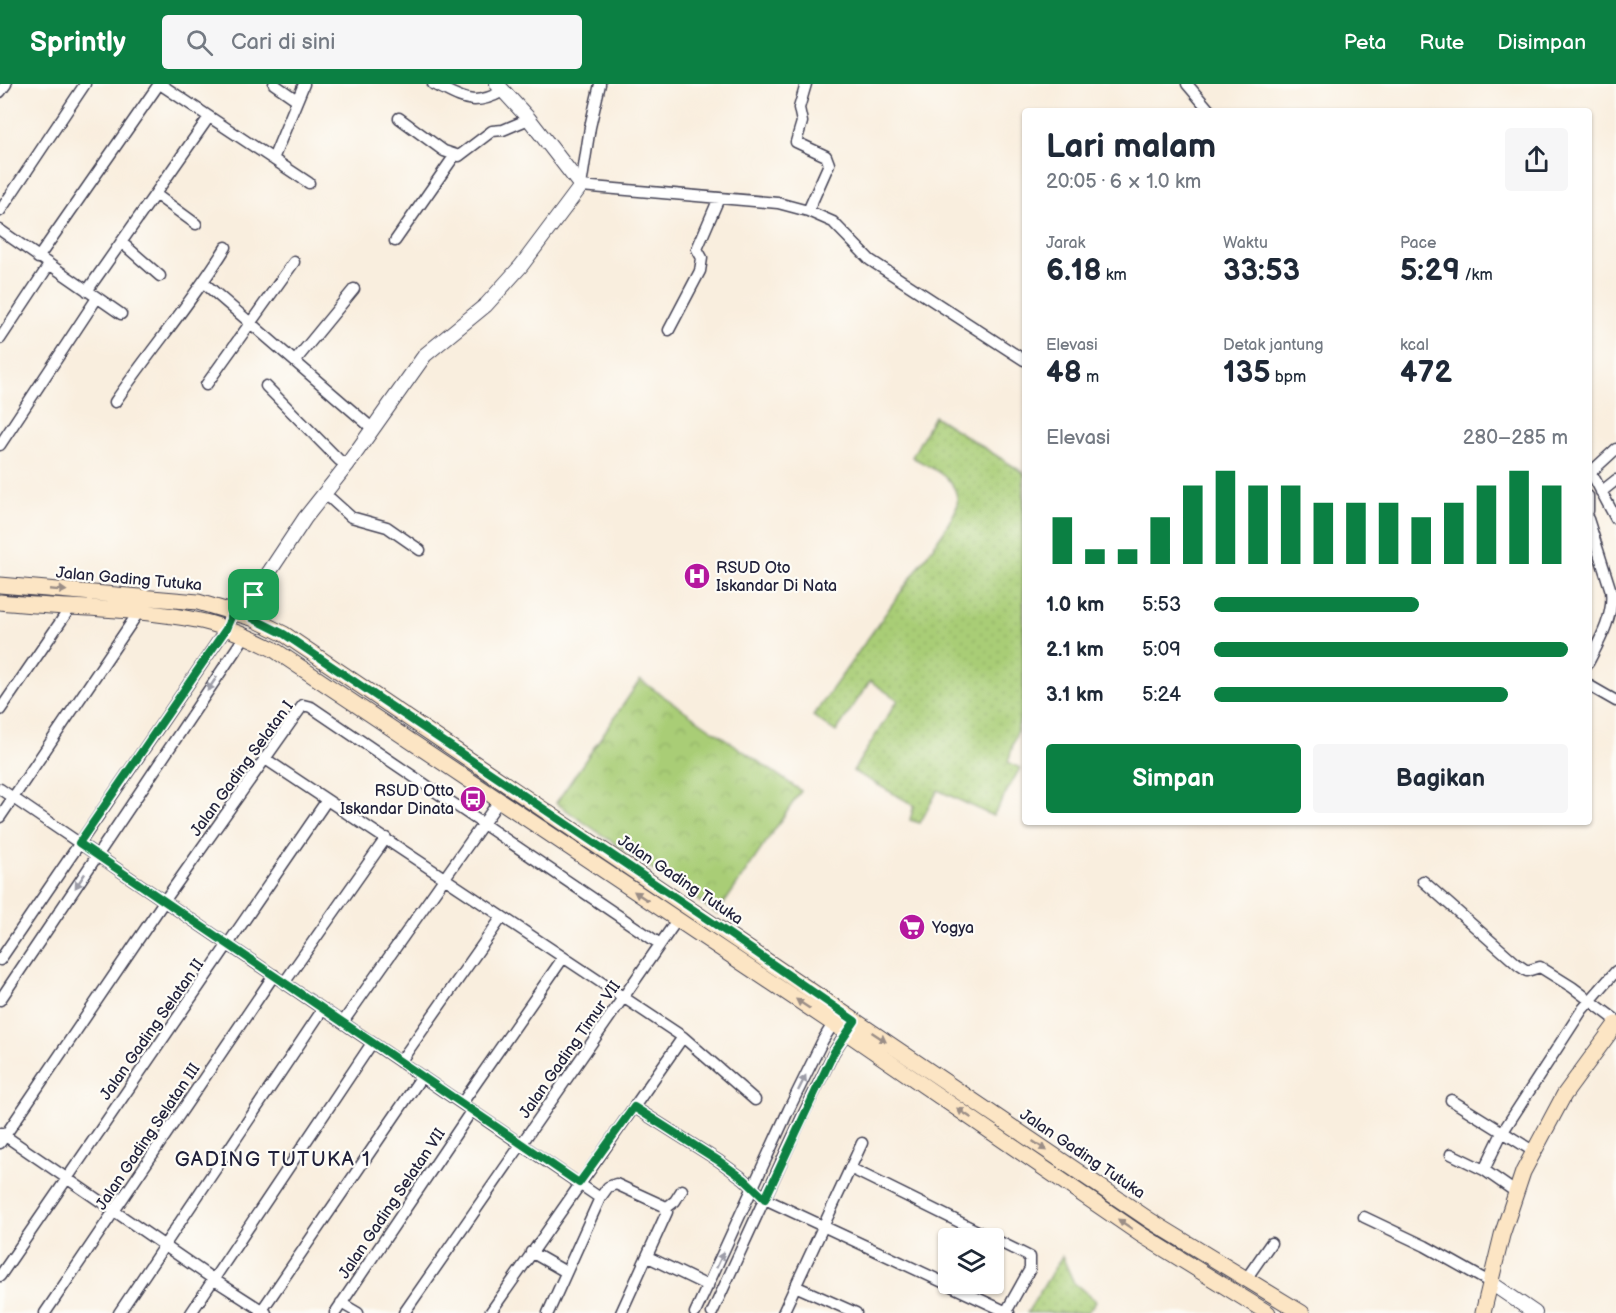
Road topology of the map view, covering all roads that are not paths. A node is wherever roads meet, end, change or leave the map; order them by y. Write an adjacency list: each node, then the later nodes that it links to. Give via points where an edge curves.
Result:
1 (6, 84): 11 (street)
2 (84, 84): 23 (street)
3 (159, 84): 14 (street); 30 (street)
4 (274, 84): 12 (street)
5 (304, 84): 12 (street)
6 (433, 84): 10 (street, via 474,100 488,99)
7 (600, 84): 20 (street)
8 (806, 84): 24 (street, via 796,142 826,156 829,164)
9 (1187, 84): 13 (street)
10 (500, 87): 16 (street)
11 (0, 92)
12 (297, 100): 18 (street)
13 (1207, 108)
14 (209, 117): 18 (street); 21 (street)
15 (399, 118): 17 (street)
16 (529, 119): 17 (street, via 492,131 459,156); 20 (street)
17 (454, 155): 27 (street)
18 (273, 159): 19 (street)
19 (309, 183)
20 (581, 186): 22 (street); 47 (street, via 521,266 486,305 425,355)
21 (155, 194): 25 (street); 28 (street)
22 (719, 198): 24 (street, via 778,203); 40 (street, via 697,249 702,258 700,271)
23 (0, 211)
24 (808, 211): 42 (street, via 838,226 870,260 903,283)
25 (196, 224)
26 (0, 231): 30 (street)
27 (395, 241)
28 (121, 242): 33 (street); 36 (street)
29 (226, 247): 34 (street)
30 (38, 258): 32 (street)
31 (294, 262): 39 (street)
32 (49, 264): 36 (street); 38 (street)
33 (159, 276)
34 (204, 283): 39 (street); 46 (street)
35 (354, 289): 43 (street)
36 (92, 294): 37 (street); 48 (street)
37 (121, 314)
38 (4, 323): 41 (street)
39 (249, 323): 43 (street); 44 (street)
40 (669, 330)
41 (0, 339)
42 (1022, 359)
43 (295, 362): 47 (street)
44 (206, 385)
45 (266, 386): 50 (street)
46 (115, 402)
47 (373, 429): 50 (street)
48 (0, 445)
49 (1616, 449): 51 (street)
50 (347, 465): 55 (street)
51 (1592, 469)
52 (1592, 472): 54 (street)
53 (1616, 480): 54 (street)
54 (1601, 492): 56 (street)
55 (322, 495): 58 (street, via 351,517 387,527); 60 (street)
56 (1616, 519)
57 (1592, 532): 68 (street, via 1612,601 1611,613)
58 (420, 550)
59 (0, 585): 63 (main road, Jalan Gading Tutuka, one-way to 63, via 198,602)
60 (254, 595): 63 (street); 65 (street)
61 (1, 604): 62 (main road, Jalan Gading Tutuka)
62 (70, 608): 64 (main road, Jalan Gading Tutuka); 71 (street)
63 (233, 612): 65 (main road, Jalan Gading Tutuka); 66 (street)
64 (138, 613): 66 (main road, Jalan Gading Tutuka, via 197,620); 77 (street)
65 (252, 618): 67 (street); 75 (main road, Jalan Gading Tutuka, via 284,634)
66 (226, 629): 67 (main road, Jalan Gading Tutuka); 72 (street)
67 (245, 636): 74 (street, one-way to 74); 78 (main road, Jalan Gading Tutuka, via 283,655)
68 (1592, 654)
69 (1592, 687): 70 (street)
70 (1616, 701)
71 (0, 710)
72 (145, 746): 74 (street); 83 (street)
73 (264, 758): 79 (street); 81 (street, Jalan Gading Selatan I, via 299,708 307,705); 87 (street, Jalan Gading Selatan I)
74 (162, 759): 84 (street)
75 (503, 781): 78 (main road); 102 (main road, Jalan Gading Tutuka, via 719,927)
76 (0, 789): 77 (street)
77 (13, 798): 80 (street); 83 (street)
78 (496, 799): 81 (street); 89 (main road, Jalan Gading Tutuka, one-way to 78)
79 (327, 800): 82 (street); 90 (street, Jalan Gading Selatan II)
80 (0, 817)
81 (483, 824): 85 (street); 91 (street, Jalan Gading Selatan I)
82 (386, 838): 85 (street); 96 (street)
83 (79, 843): 84 (street); 93 (street)
84 (97, 855): 87 (street); 97 (street, one-way to 97)
85 (445, 879): 88 (street); 103 (street)
86 (1423, 881): 100 (street, via 1523,969 1540,967)
87 (165, 900): 90 (street); 116 (street, Jalan Gading Selatan I)
88 (502, 917): 92 (street); 108 (street)
89 (677, 920): 91 (street, Jalan Gading Timur VII); 102 (main road, Jalan Gading Tutuka, one-way to 89)
90 (228, 944): 95 (street); 123 (street, Jalan Gading Selatan II)
91 (660, 944): 98 (street, Jalan Gading Timur VII)
92 (563, 958): 98 (street); 112 (street)
93 (0, 960)
94 (1616, 971): 100 (street)
95 (274, 975): 96 (street); 131 (street, Jalan Gading Selatan III)
96 (284, 982): 101 (street)
97 (3, 988): 99 (street)
98 (622, 997): 106 (street); 118 (street, Jalan Gading Timur VII)
99 (0, 1000)
100 (1590, 1001): 104 (street); 115 (street)
101 (323, 1009): 103 (street); 136 (street)
102 (837, 1018): 105 (main road, Jalan Gading Tutuka); 125 (street, one-way to 102, via 789,1109)
103 (343, 1022): 107 (street)
104 (1616, 1022): 119 (main road, via 1564,1095)
105 (851, 1027): 129 (street, via 829,1063); 134 (main road, Jalan Gading Tutuka, one-way to 134); 138 (main road, Jalan Gading Tutuka, one-way to 105)
106 (683, 1037): 110 (street); 113 (street)
107 (372, 1043): 108 (street); 142 (street)
108 (400, 1062): 109 (street)
109 (422, 1076): 112 (street); 148 (street)
110 (755, 1100)
111 (1451, 1100): 115 (street)
112 (462, 1103): 114 (street)
113 (634, 1107): 124 (street); 125 (street, via 719,1161)
114 (472, 1110): 118 (street); 147 (street, Jalan Gading Selatan VII)
115 (1502, 1133): 119 (street); 122 (street)
116 (2, 1137): 123 (street)
117 (862, 1143): 121 (street)
118 (521, 1144): 124 (street); 155 (street, Jalan Gading Timur VII)
119 (1533, 1151): 127 (main road)
120 (1451, 1154): 122 (street)
121 (850, 1168): 133 (street); 149 (street, via 1030,1257 1030,1269)
122 (1484, 1170): 127 (street)
123 (66, 1179): 131 (street); 141 (street, Jalan Gading Selatan II)
124 (579, 1183): 128 (street); 137 (street)
125 (754, 1189): 129 (street); 145 (street, one-way to 125)
126 (682, 1190): 130 (street)
127 (1517, 1193): 144 (main road)
128 (600, 1198): 130 (street, via 616,1185); 140 (street)
129 (765, 1199): 133 (street); 160 (street)
130 (666, 1208): 139 (street, via 666,1218)
131 (114, 1211): 136 (street); 150 (street, Jalan Gading Selatan III)
132 (1364, 1217): 144 (street)
133 (822, 1226): 146 (street); 149 (street)
134 (1184, 1241): 138 (main road); 143 (main road, Jalan Gading Tutuka)
135 (1271, 1243): 143 (street)
136 (164, 1246): 142 (street); 151 (street)
137 (531, 1252): 140 (street); 156 (street)
138 (1174, 1256): 163 (main road, Jalan Gading Tutuka)
139 (648, 1257): 145 (street); 158 (street)
140 (566, 1272): 157 (street)
141 (0, 1276)
142 (213, 1279): 148 (street); 152 (street)
143 (1246, 1279): 164 (main road, Jalan Gading Tutuka)
144 (1491, 1283): 165 (main road); 166 (street)
145 (708, 1286): 159 (street)
146 (795, 1286): 161 (street); 162 (street)
147 (341, 1303): 153 (street, Jalan Gading Selatan VII); 154 (street)
148 (263, 1312)
149 (1008, 1312)
150 (45, 1313)
151 (119, 1313)
152 (190, 1313)
153 (335, 1313)
154 (358, 1313)
155 (404, 1313)
156 (490, 1313)
157 (548, 1313)
158 (621, 1313)
159 (695, 1313)
160 (712, 1313)
161 (783, 1313)
162 (856, 1313)
163 (1268, 1313)
164 (1302, 1313)
165 (1483, 1313)
166 (1535, 1313)

